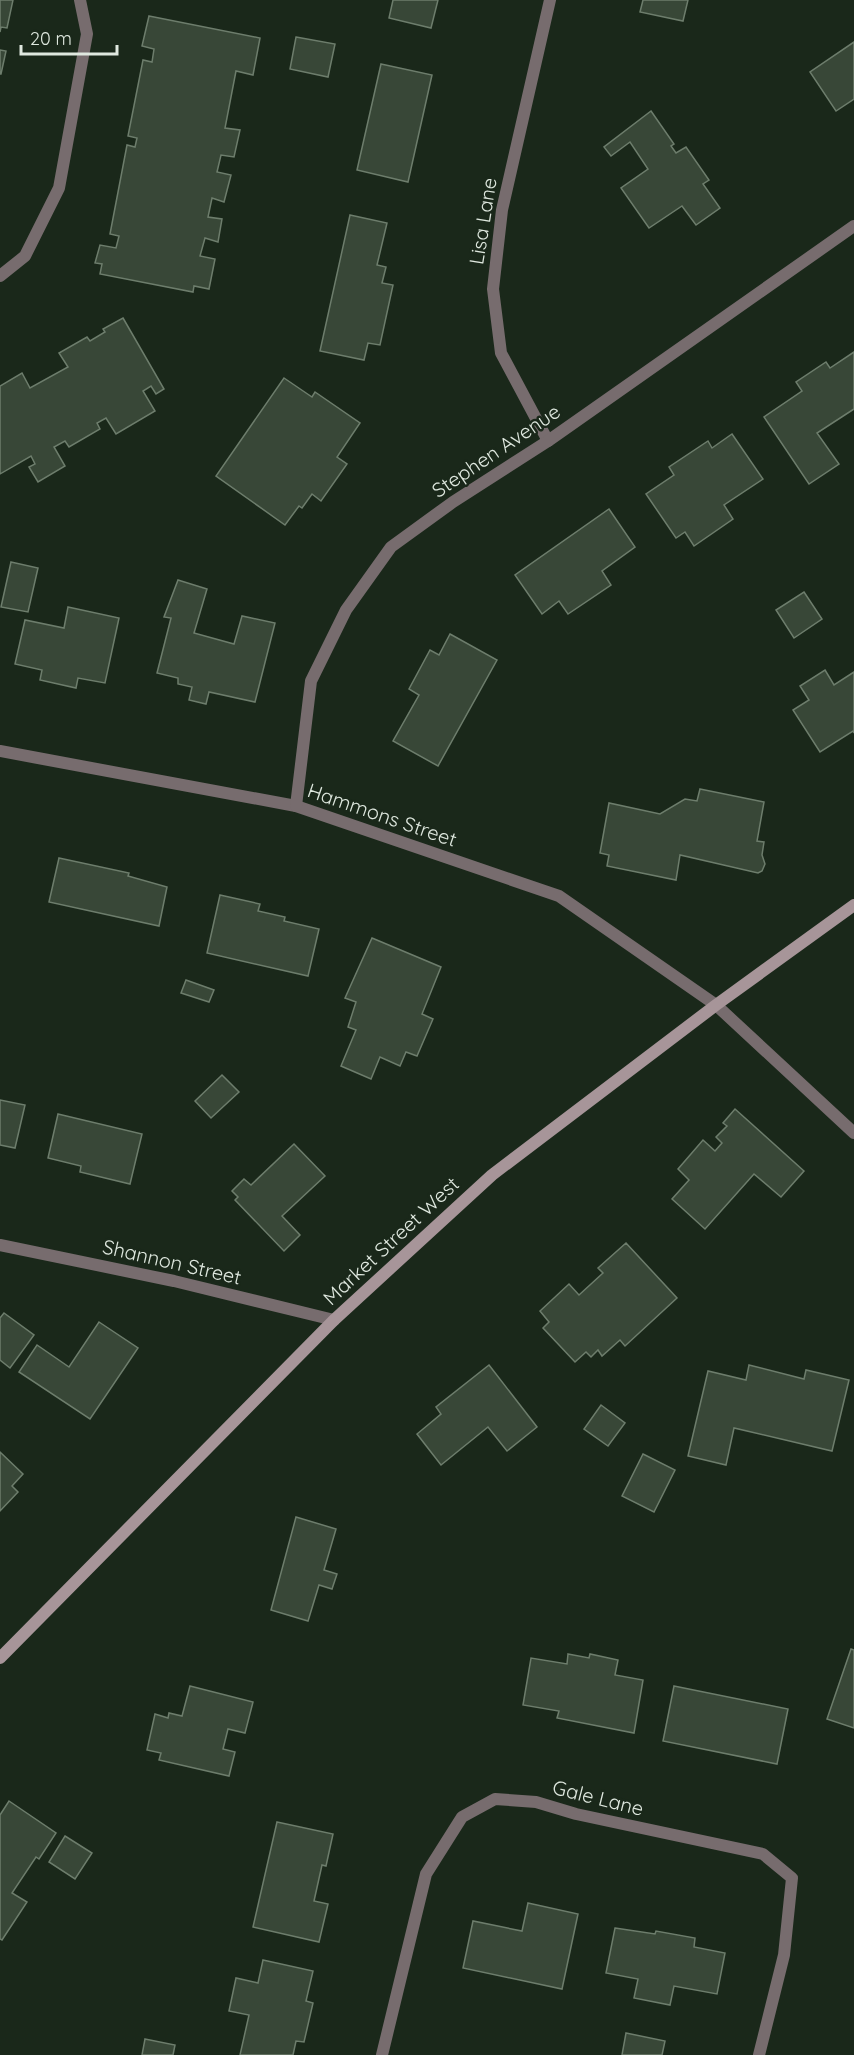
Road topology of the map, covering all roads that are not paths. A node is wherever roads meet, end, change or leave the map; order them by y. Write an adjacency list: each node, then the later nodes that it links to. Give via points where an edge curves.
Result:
1 (80, 0): 4 (street, via 87,34 59,188 25,256)
2 (550, 0): 5 (street, Lisa Lane, via 502,210 493,289 501,353)
3 (854, 226): 5 (street, Stephen Avenue)
4 (0, 276)
5 (548, 441): 7 (street, Stephen Avenue, via 391,547 346,610 311,681)
6 (0, 751): 7 (street, Hammons Street)
7 (296, 806): 9 (street, Hammons Street, via 559,896)
8 (854, 904): 9 (main road, Market Street West)
9 (716, 1005): 10 (street, Hammons Street); 12 (main road, Market Street West, via 492,1175)
10 (854, 1133)
11 (0, 1245): 12 (street, Shannon Street)
12 (334, 1320): 13 (main road, Market Street West)
13 (0, 1659)
14 (382, 2055): 15 (street, Gale Lane, via 426,1874 462,1817 495,1799 536,1802 763,1854 792,1878 784,1955)
15 (759, 2055)

